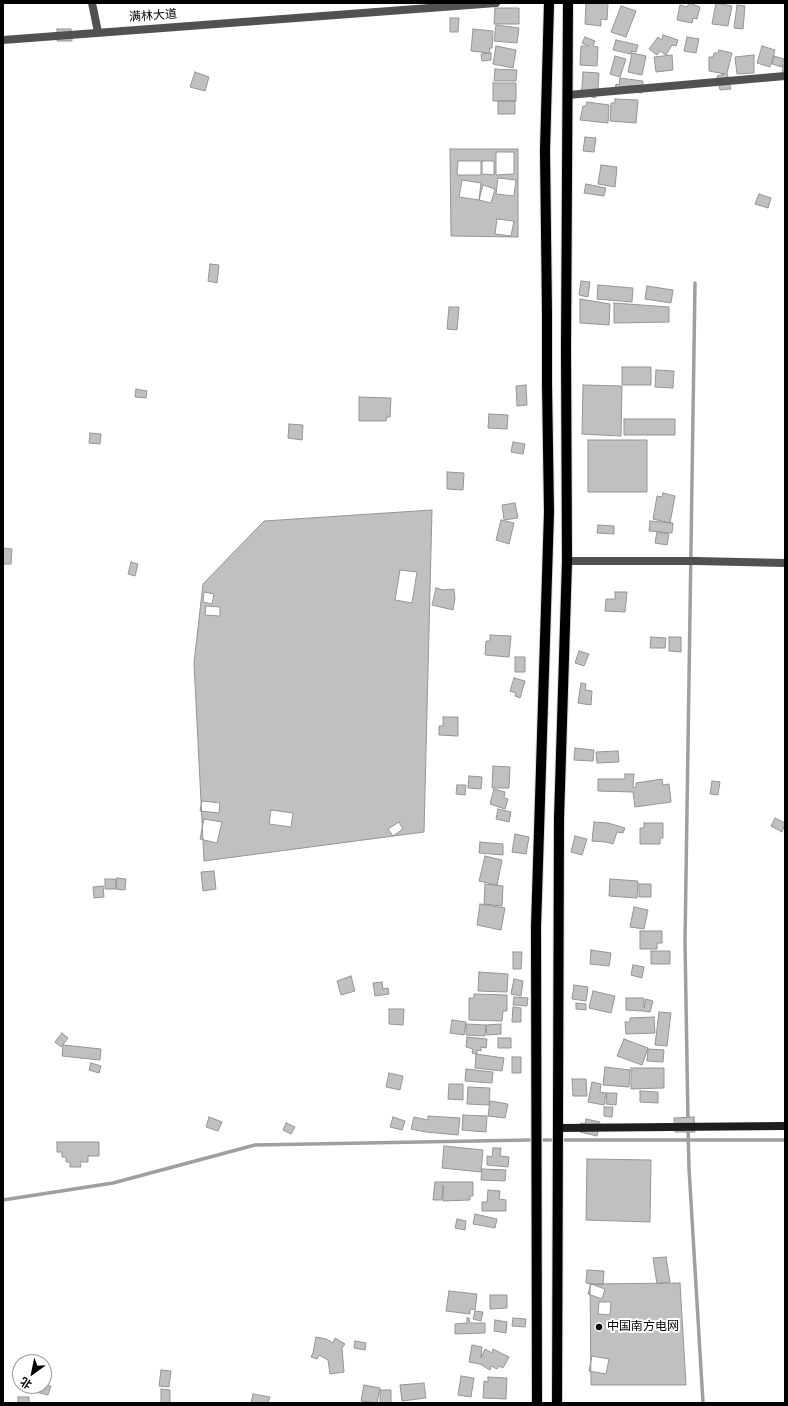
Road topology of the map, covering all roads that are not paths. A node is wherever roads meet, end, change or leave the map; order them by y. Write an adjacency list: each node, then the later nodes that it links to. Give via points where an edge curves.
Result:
1 (92, 3): 5 (street)
2 (496, 3): 5 (street, 满林大道)
3 (549, 3): 13 (main road, via 545,150 549,512 536,927)
4 (568, 3): 8 (main road)
5 (98, 32): 6 (street, 满林大道)
6 (3, 40)
7 (785, 76): 8 (street)
8 (568, 95): 9 (main road)
9 (567, 561): 10 (street); 12 (main road, via 559,819)
10 (785, 563)
11 (785, 1126): 12 (street)
12 (558, 1128): 14 (main road)
13 (537, 1403)
14 (557, 1403)

